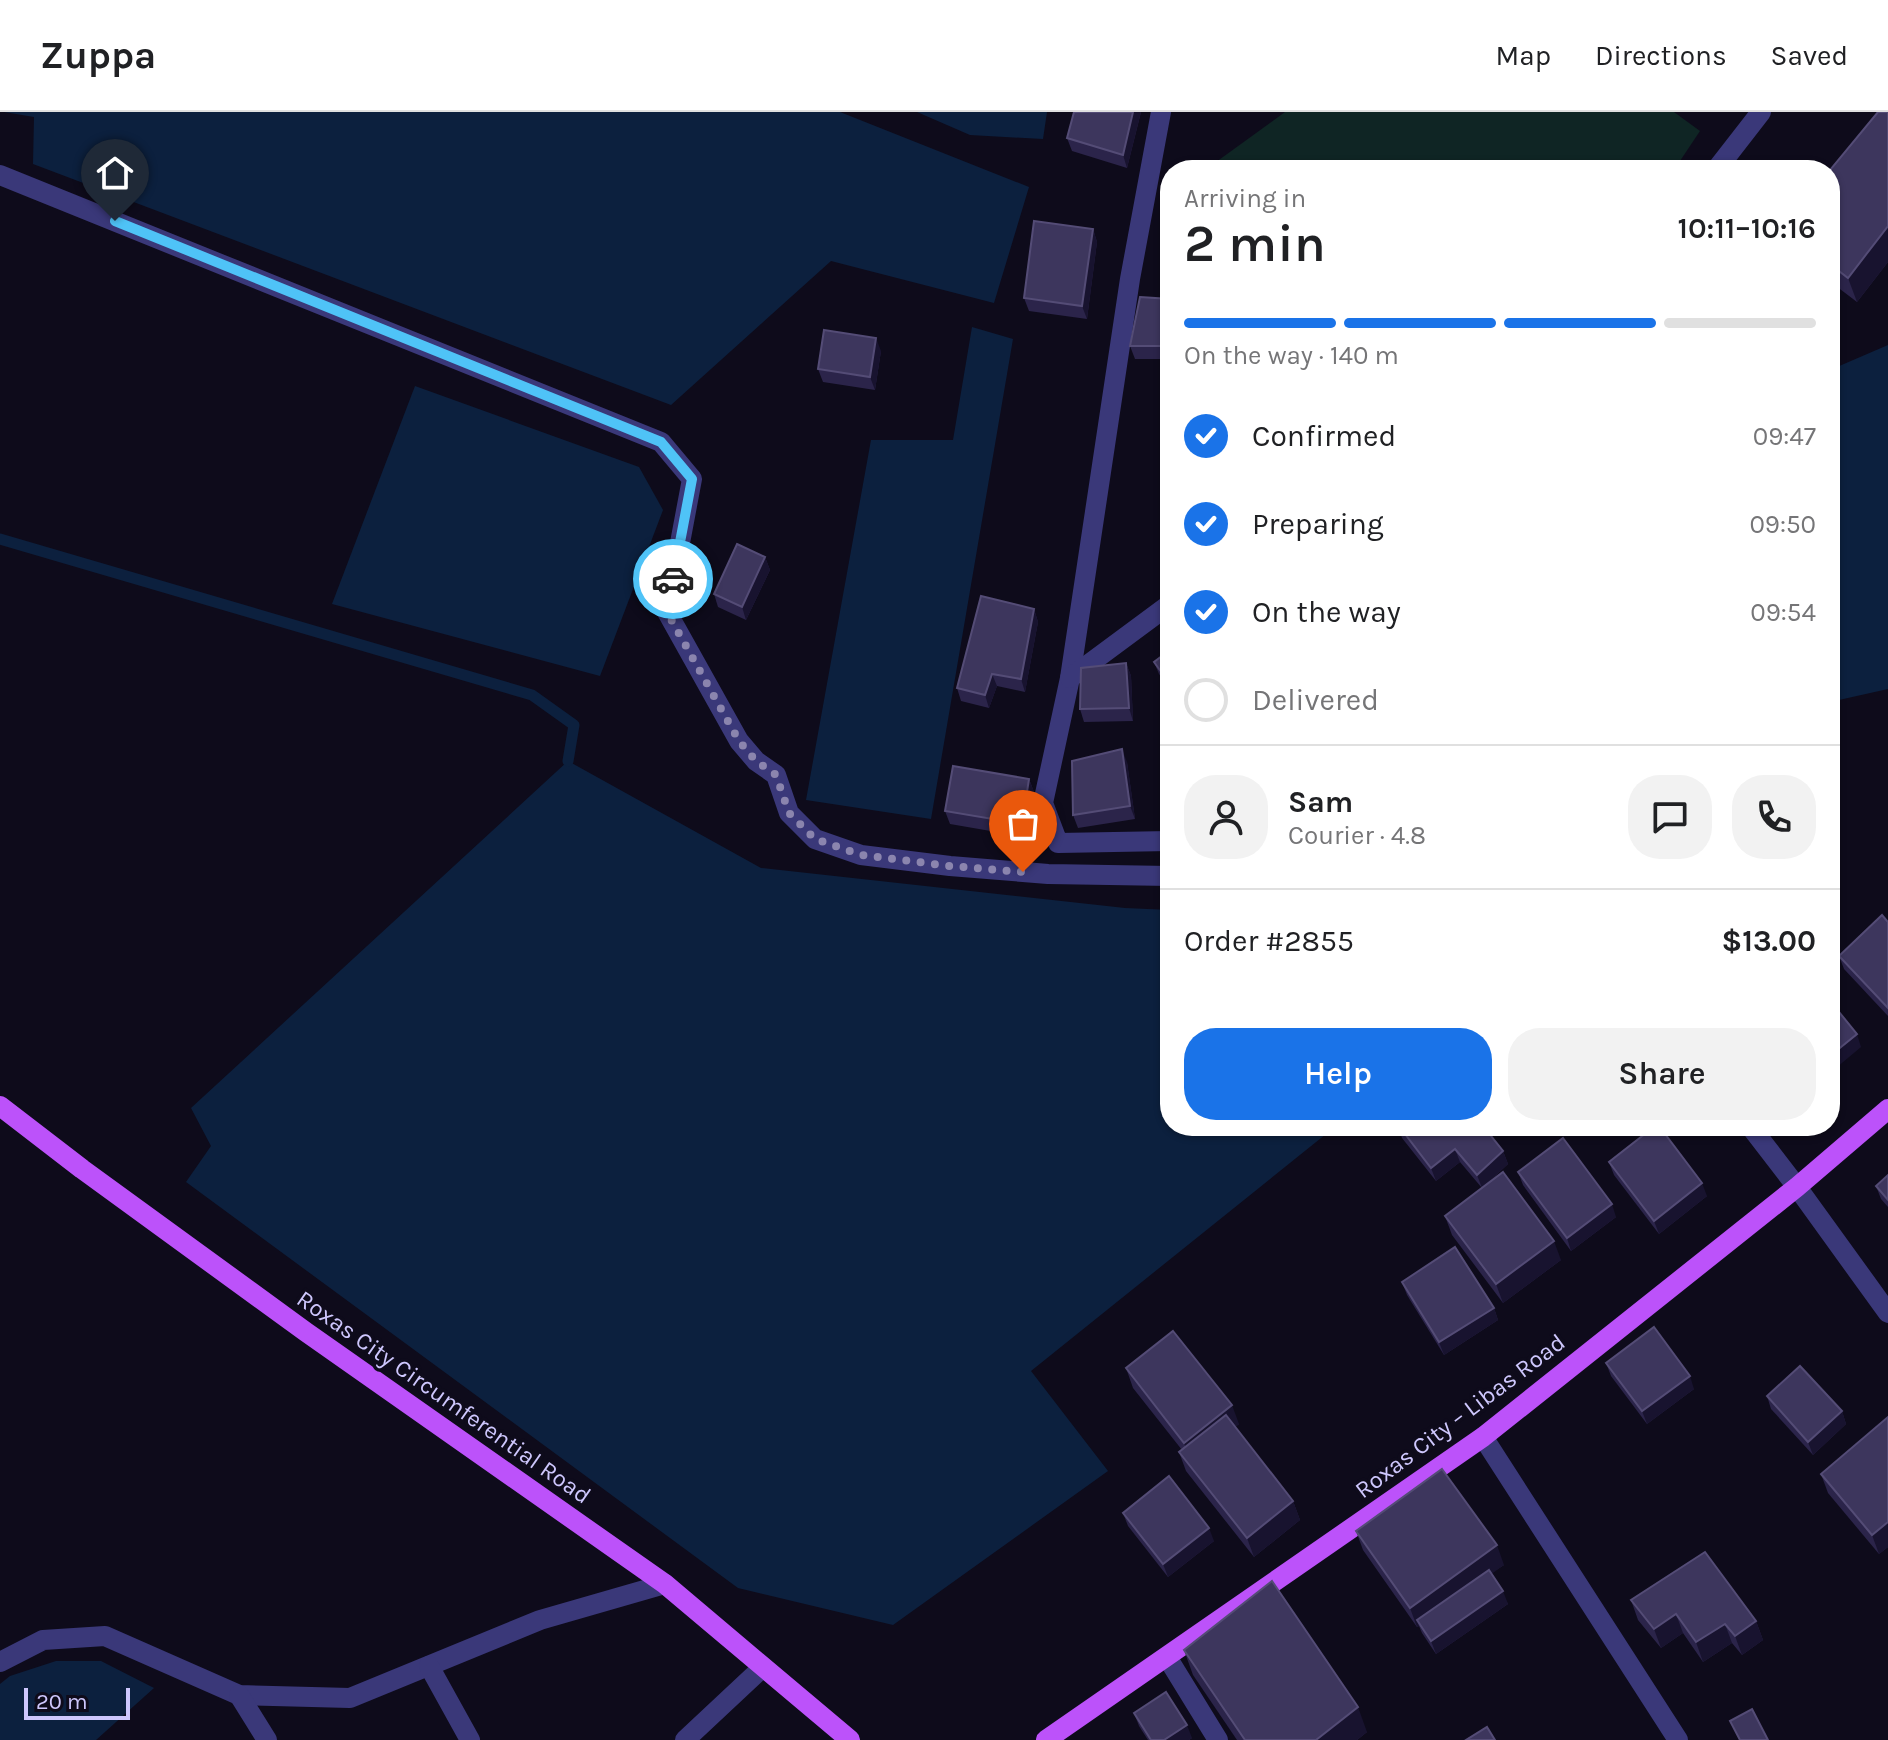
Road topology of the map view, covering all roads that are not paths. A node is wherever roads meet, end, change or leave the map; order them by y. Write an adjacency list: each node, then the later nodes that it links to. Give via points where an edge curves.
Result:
1 (1161, 112): 6 (street, via 1130,279)
2 (1761, 112): 3 (street)
3 (1724, 160)
4 (0, 175): 8 (street, via 661,442 692,479 667,612 739,741 776,775 789,813 815,839 861,855 950,866)
5 (1160, 611): 6 (street)
6 (1070, 678): 7 (street, via 1043,803 1058,843)
7 (1160, 841)
8 (1160, 876)
9 (0, 1106): 15 (main road, Roxas City Circumferential Road, via 306,1332)
10 (1888, 1109): 12 (main road, Roxas City – Libas Road)
11 (1758, 1136): 12 (street)
12 (1797, 1187): 13 (street); 14 (main road, Roxas City – Libas Road)
13 (1888, 1313)
14 (1483, 1437): 16 (main road, Roxas City – Libas Road); 27 (street)
15 (665, 1584): 18 (street, via 540,1620); 19 (main road, Roxas City Circumferential Road)
16 (1167, 1657): 25 (main road, Roxas City – Libas Road); 26 (street)
17 (0, 1662): 20 (street, via 43,1640 105,1636)
18 (429, 1666): 20 (street, via 350,1698); 22 (street)
19 (763, 1667): 23 (street); 24 (main road, Roxas City Circumferential Road)
20 (239, 1695): 21 (street)
21 (267, 1740)
22 (470, 1740)
23 (685, 1740)
24 (850, 1740)
25 (1046, 1740)
26 (1218, 1740)
27 (1678, 1740)

